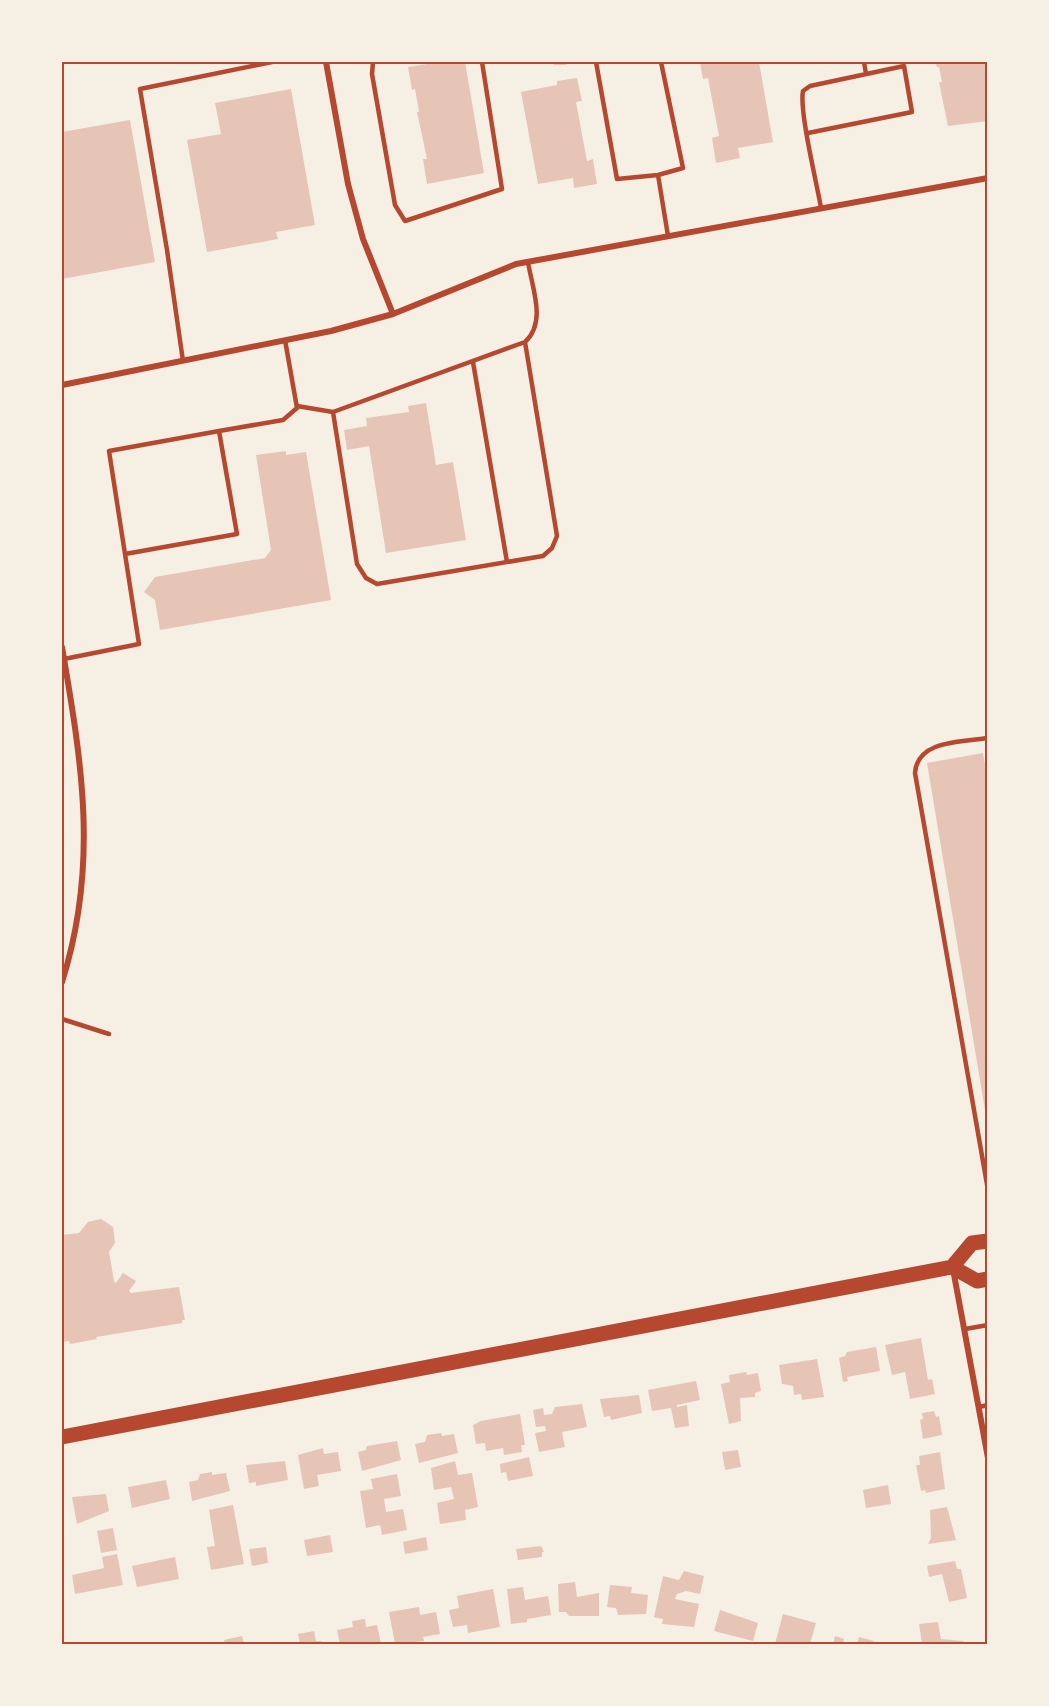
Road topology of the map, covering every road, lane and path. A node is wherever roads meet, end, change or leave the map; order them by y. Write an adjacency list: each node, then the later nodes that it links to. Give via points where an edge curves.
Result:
1 (272, 62): 21 (lane, via 140,89)
2 (326, 62): 18 (street, via 348,184 363,239)
3 (373, 62): 4 (lane, via 395,205 405,221 502,189)
4 (482, 62)
5 (554, 62): 6 (lane)
6 (566, 62)
7 (596, 62): 13 (lane, via 617,179)
8 (661, 62): 13 (lane, via 683,168)
9 (864, 62): 11 (lane)
10 (903, 64): 11 (lane); 12 (lane, via 912,112)
11 (866, 74): 12 (lane, via 810,86 803,91)
12 (808, 133): 15 (lane)
13 (658, 175): 16 (lane)
14 (987, 178): 15 (street)
15 (821, 208): 16 (street)
16 (668, 236): 17 (street)
17 (528, 262): 18 (street); 20 (lane, via 538,320 534,334)
18 (393, 314): 19 (street)
19 (285, 340): 21 (street); 24 (lane)
20 (525, 342): 22 (lane); 28 (lane, via 557,536 543,556)
21 (183, 361): 23 (street)
22 (473, 362): 25 (lane); 28 (lane)
23 (62, 385)
24 (297, 406): 25 (lane); 26 (lane, via 283,420)
25 (333, 412): 28 (lane, via 357,564 366,578 377,584)
26 (219, 431): 27 (lane, via 109,451); 27 (lane, via 237,534)
27 (125, 554): 30 (lane, via 139,644)
28 (507, 562)
29 (62, 646): 30 (street)
30 (64, 659): 32 (street, via 86,822 81,897)
31 (987, 738): 35 (lane, via 933,747 915,765)
32 (62, 982)
33 (62, 1019): 34 (lane)
34 (109, 1034)
35 (987, 1190)
36 (987, 1241): 37 (main road, via 972,1243)
37 (952, 1267): 38 (main road, via 977,1281); 40 (street); 43 (main road)
38 (987, 1279)
39 (987, 1324): 40 (lane)
40 (965, 1329): 42 (street)
41 (987, 1405): 42 (lane)
42 (979, 1407): 44 (street)
43 (62, 1437)
44 (987, 1458)

